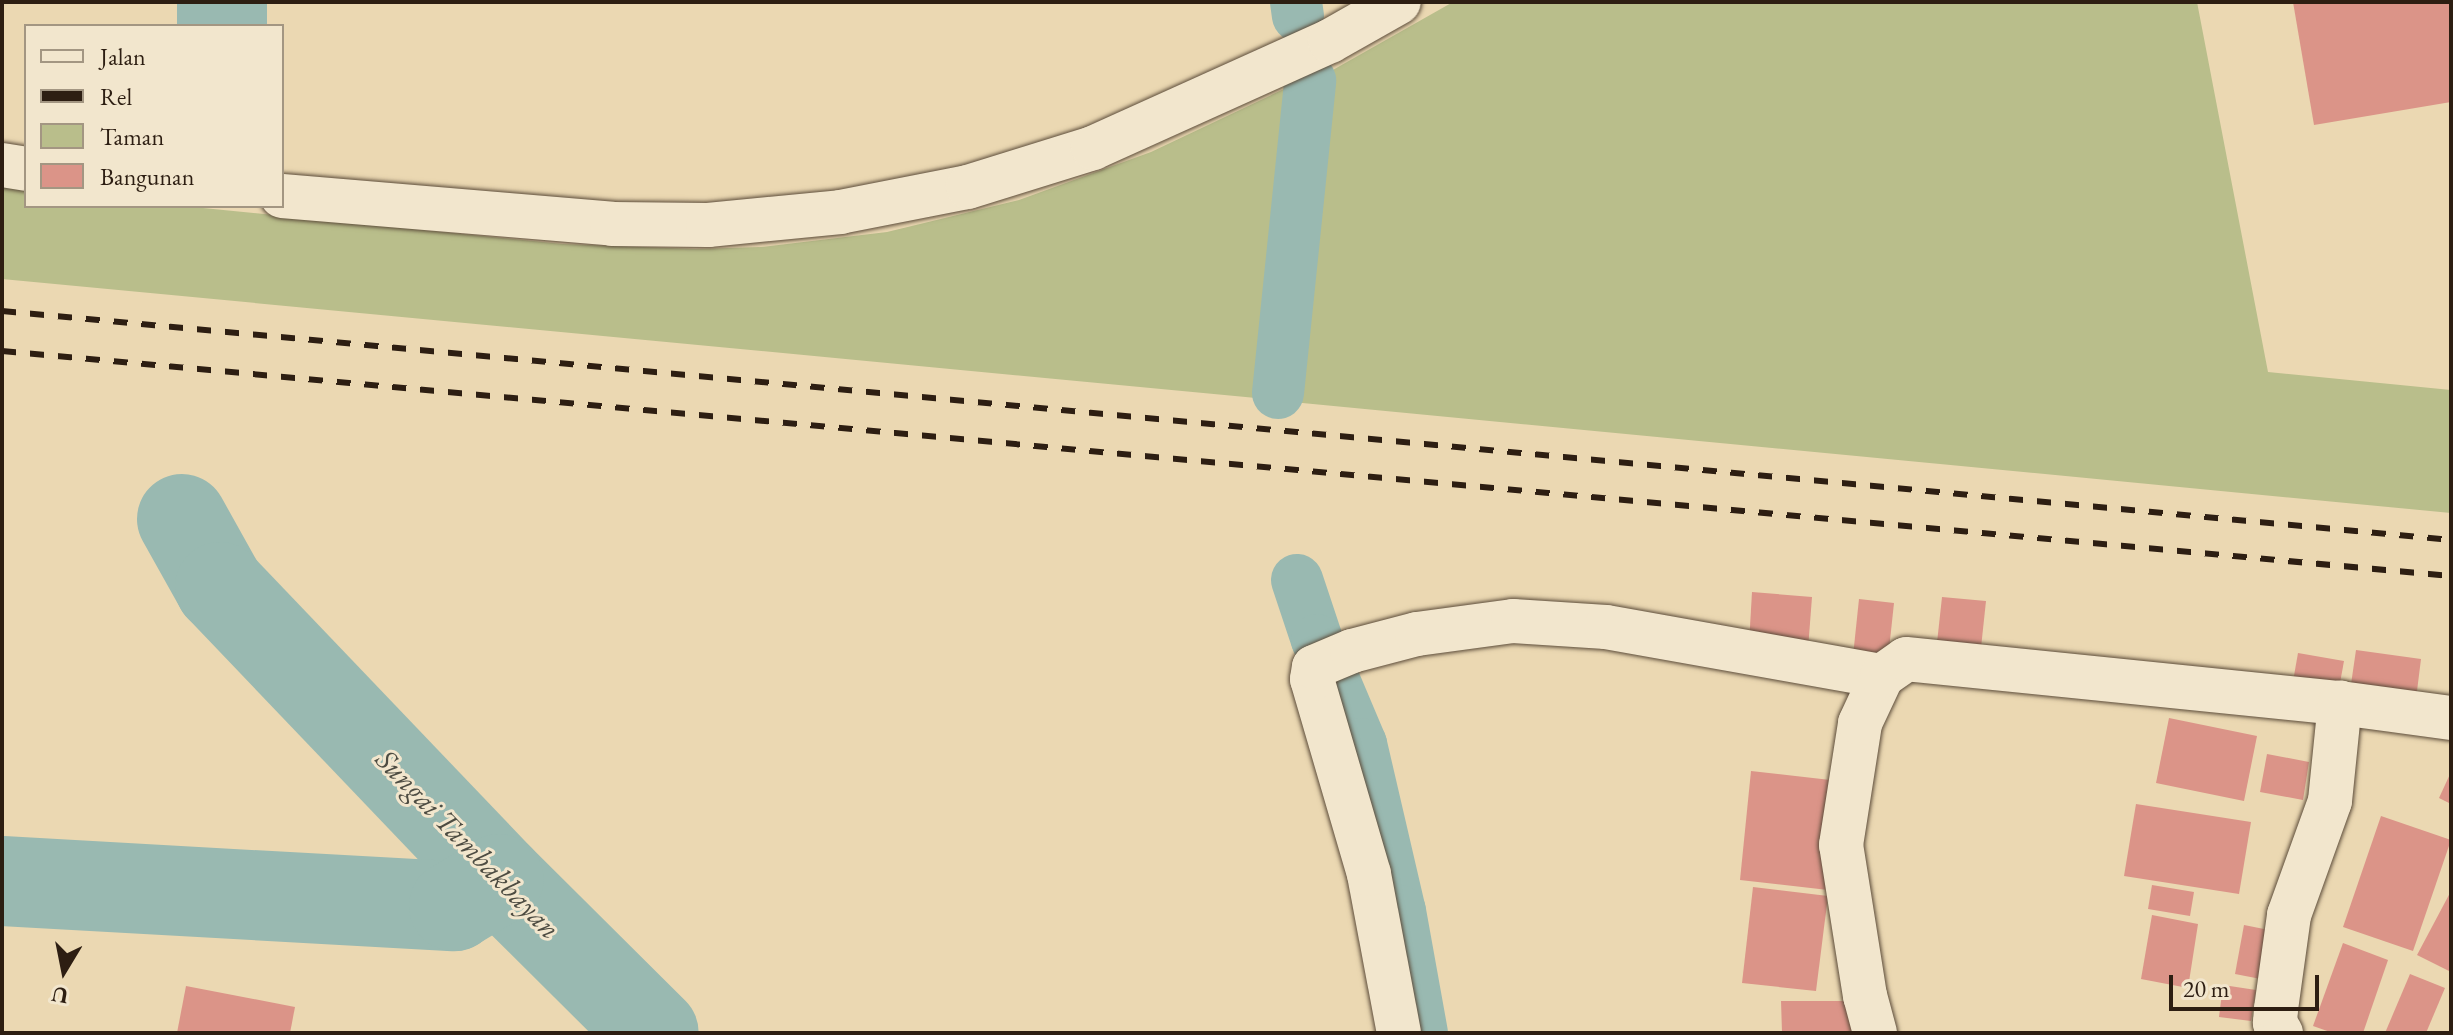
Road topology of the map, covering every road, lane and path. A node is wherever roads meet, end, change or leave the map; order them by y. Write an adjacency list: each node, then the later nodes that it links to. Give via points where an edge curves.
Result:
1 (1399, 2): 4 (street, via 1330,41 1108,142 968,187 840,212 708,225 612,224)
2 (2, 165): 3 (street)
3 (24, 169)
4 (284, 196)
5 (1882, 676): 6 (street, via 1906,659); 8 (street, via 1606,627 1513,621 1417,634 1333,659 1312,679 1369,874); 9 (street, via 1860,723 1841,845)
6 (2340, 703): 7 (street); 10 (street, via 2330,801 2289,915 2275,1023)
7 (2451, 718)
8 (1399, 1033)
9 (1875, 1033)
10 (2281, 1033)

